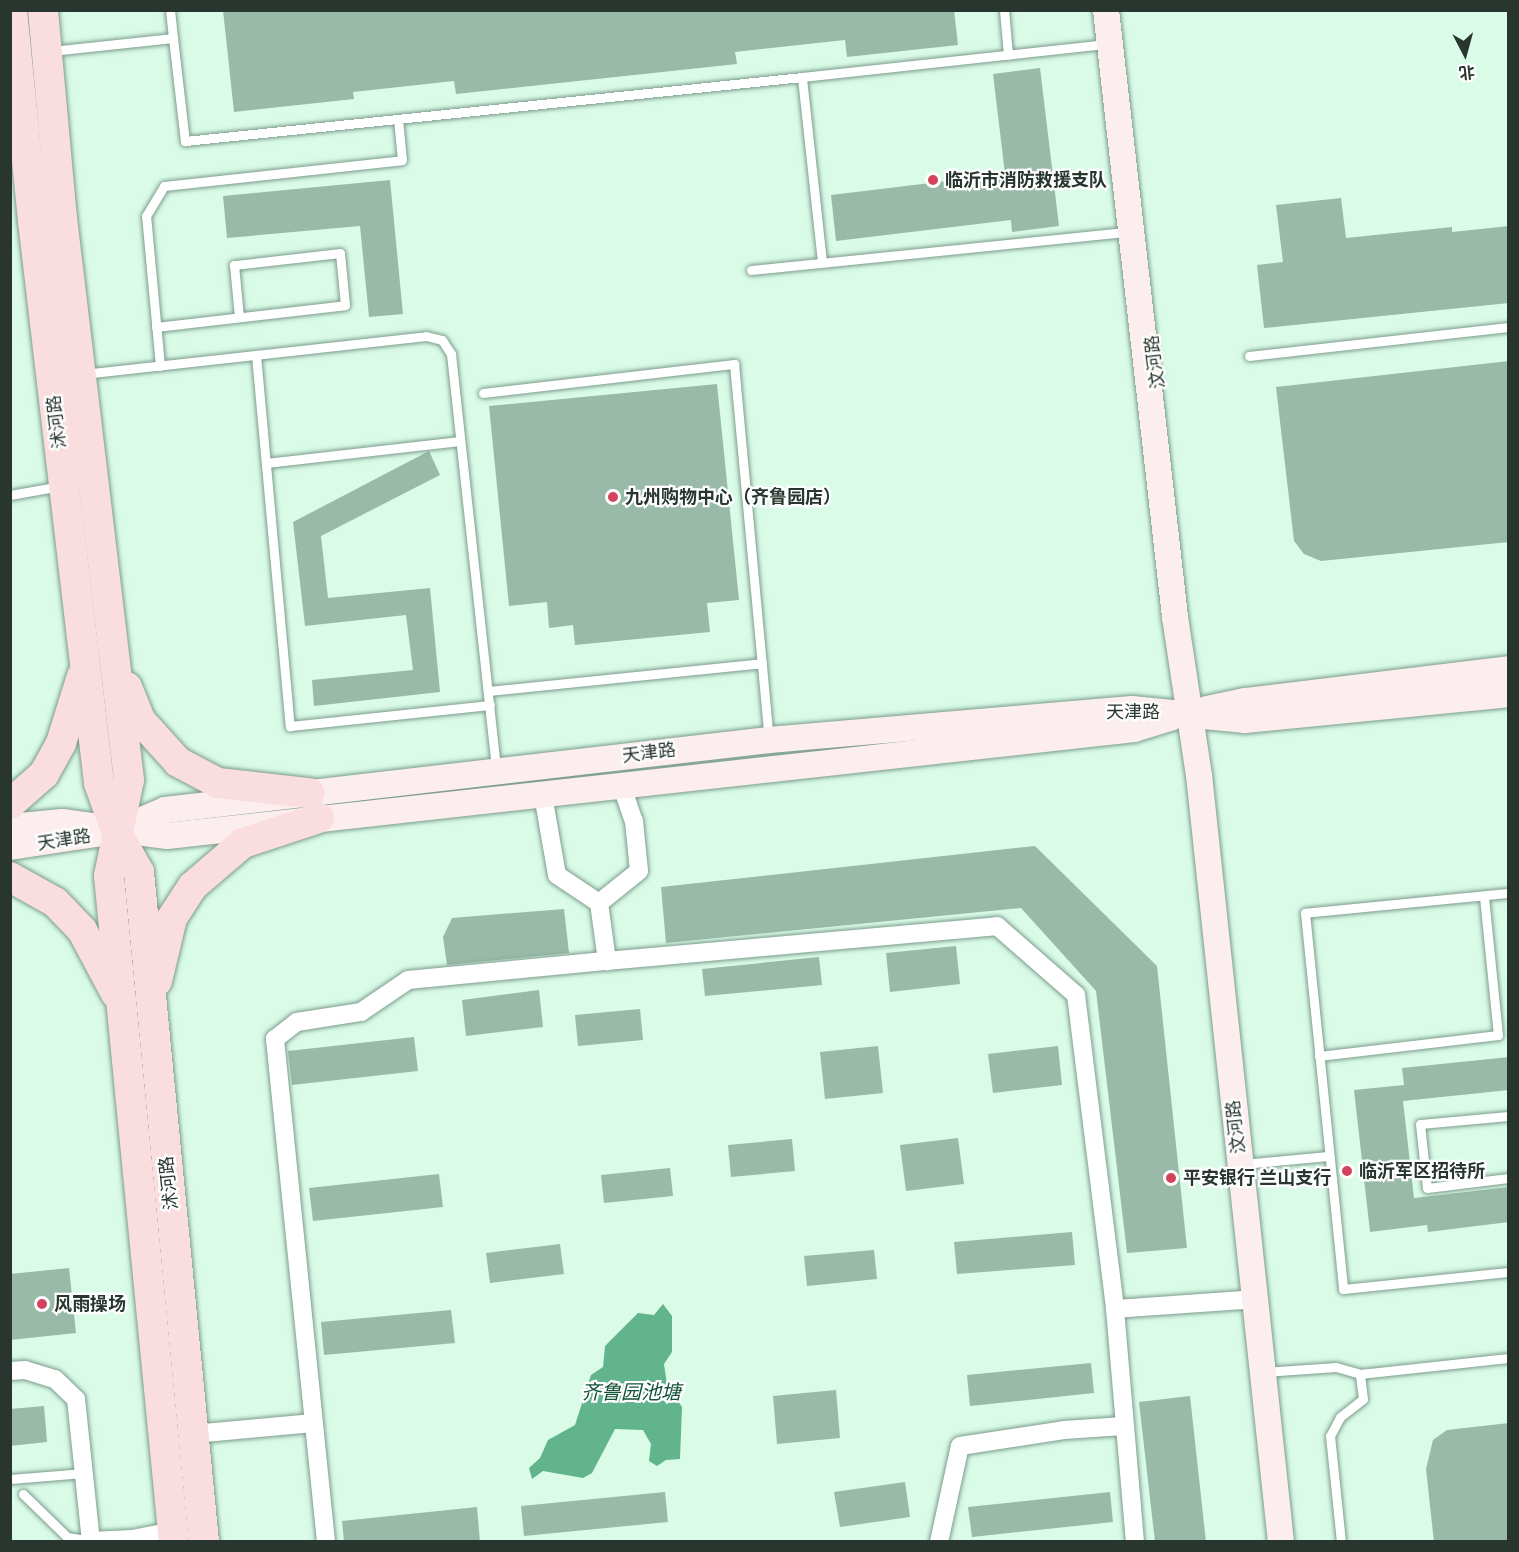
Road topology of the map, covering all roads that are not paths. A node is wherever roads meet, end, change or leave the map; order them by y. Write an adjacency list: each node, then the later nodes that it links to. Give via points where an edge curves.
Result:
1 (12, 10): 26 (main road, 沭河路)
2 (42, 10): 9 (main road, 沭河路)
3 (170, 10): 7 (lane)
4 (1004, 10): 10 (lane)
5 (1106, 10): 8 (street, 汶河路)
6 (1115, 10): 35 (street, 汶河路, via 1192,658)
7 (173, 38): 9 (lane); 12 (lane, via 185,141)
8 (1110, 44): 10 (lane); 13 (street, 汶河路)
9 (46, 52): 22 (main road, 沭河路)
10 (1008, 55): 11 (lane)
11 (802, 77): 12 (lane); 14 (lane)
12 (398, 119): 17 (lane, via 402,160 164,186 146,216)
13 (1130, 231): 14 (lane); 35 (street, 汶河路)
14 (822, 262): 15 (lane)
15 (751, 270)
16 (239, 317): 16 (lane, via 234,265 340,253 345,305); 17 (lane)
17 (156, 327): 21 (lane)
18 (1509, 327): 20 (lane)
19 (256, 355): 21 (lane); 24 (lane, via 426,336 442,340 451,354); 25 (lane)
20 (1249, 356)
21 (160, 366): 22 (lane)
22 (81, 374): 28 (main road, 沭河路)
23 (483, 393): 29 (lane, via 734,364)
24 (460, 441): 25 (lane); 32 (lane)
25 (266, 463): 34 (lane, via 290,726)
26 (64, 486): 27 (lane); 30 (main road, 沭河路)
27 (10, 495)
28 (115, 659): 41 (main road, via 141,721 178,762 218,783); 43 (main road, 沭河路, via 129,780)
29 (762, 663): 32 (lane); 36 (lane)
30 (85, 664): 40 (main road, via 61,743 44,774); 43 (main road, 沭河路, via 99,783)
31 (1509, 669): 35 (street, 天津路, via 1245,701)
32 (488, 692): 34 (lane)
33 (1509, 694): 35 (street, 天津路, via 1245,720)
34 (489, 705): 37 (lane)
35 (1188, 713): 36 (street, 天津路, via 1132,709); 38 (street, 天津路, via 1134,729); 55 (street, 汶河路, via 1199,775); 58 (street, 汶河路, via 1187,777)
36 (769, 740): 37 (street, 天津路)
37 (497, 771): 41 (street, 天津路)
38 (622, 787): 39 (street, 天津路); 48 (street, via 633,821 639,871)
39 (543, 795): 41 (street, 天津路); 48 (street, via 557,874)
40 (10, 804)
41 (314, 806): 43 (street, 天津路, via 167,836); 50 (main road, via 243,843 193,886 172,918)
42 (10, 827): 43 (street, 天津路, via 62,822)
43 (116, 831): 44 (street, 天津路, via 64,842); 50 (main road, 沭河路, via 139,872); 51 (main road, 沭河路, via 109,876)
44 (10, 847)
45 (10, 877): 51 (main road, via 55,902 82,930)
46 (1509, 893): 47 (lane)
47 (1484, 896): 52 (lane, via 1498,1035); 52 (lane, via 1305,913)
48 (599, 903): 49 (street)
49 (607, 961): 59 (street, via 997,926 1076,995); 64 (street, via 408,980 361,1012 297,1022 275,1039)
50 (152, 1004): 66 (main road, 沭河路)
51 (122, 1006): 70 (main road, 沭河路)
52 (1319, 1056): 54 (lane)
53 (1509, 1116): 56 (lane, via 1420,1124 1427,1188)
54 (1329, 1156): 55 (lane); 57 (lane, via 1343,1289)
55 (1240, 1164): 62 (street, 汶河路)
56 (1509, 1178)
57 (1509, 1272)
58 (1245, 1299): 59 (street); 76 (street, 汶河路)
59 (1115, 1309): 65 (street)
60 (1509, 1358): 63 (lane)
61 (10, 1371): 67 (street, via 26,1370 55,1379 76,1399)
62 (1262, 1372): 63 (lane, via 1336,1366); 77 (street, 汶河路)
63 (1360, 1374): 78 (lane, via 1363,1399 1340,1417 1330,1436)
64 (312, 1423): 66 (street); 73 (street)
65 (1124, 1426): 74 (street, via 1064,1430 960,1446); 75 (street)
66 (194, 1434): 72 (main road, 沭河路)
67 (84, 1473): 68 (lane); 71 (street)
68 (10, 1479)
69 (23, 1494): 71 (lane, via 67,1537)
70 (174, 1536): 71 (street)
71 (91, 1541)
72 (204, 1542)
73 (326, 1542)
74 (939, 1542)
75 (1135, 1542)
76 (1270, 1542)
77 (1281, 1542)
78 (1341, 1542)

